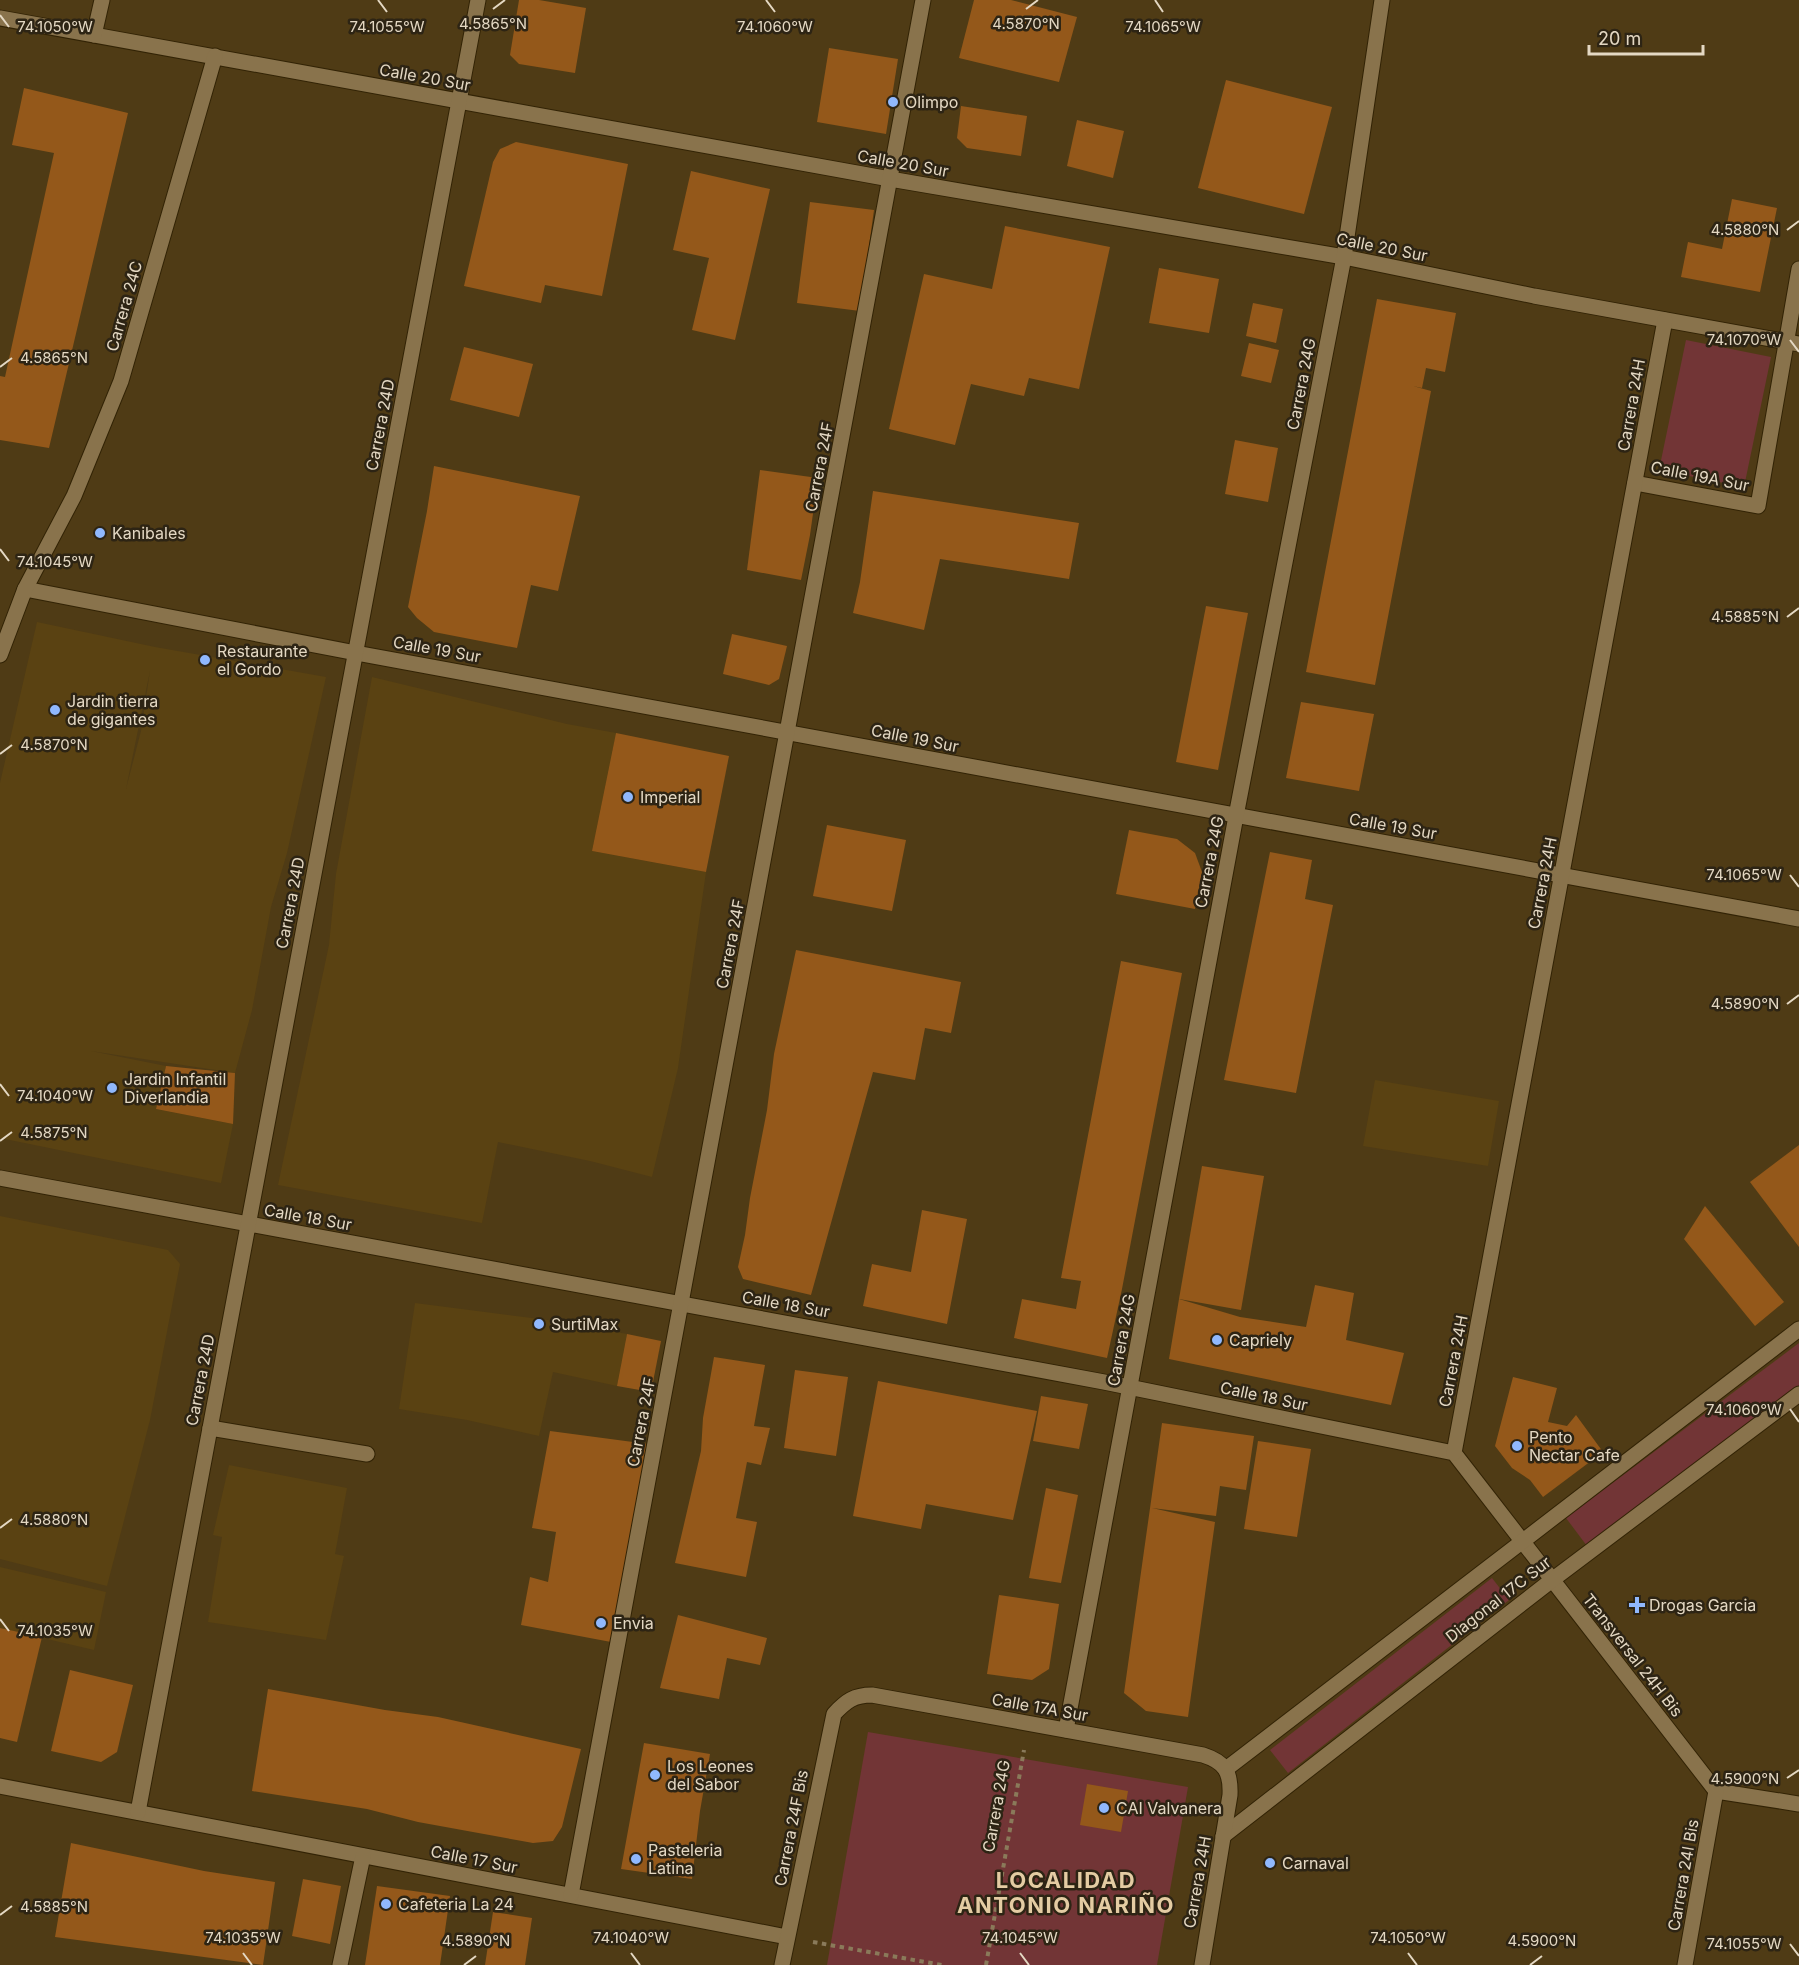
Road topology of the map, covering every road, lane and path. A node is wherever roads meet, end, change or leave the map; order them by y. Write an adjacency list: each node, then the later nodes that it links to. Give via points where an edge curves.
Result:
1 (102, 0): 6 (street)
2 (478, 0): 8 (street, Carrera 24D)
3 (923, 0): 9 (street, Carrera 24F)
4 (1383, 0): 10 (street, Carrera 24G)
5 (0, 18): 6 (street, Calle 20 Sur)
6 (94, 35): 7 (street, Calle 20 Sur)
7 (215, 56): 8 (street, Calle 20 Sur); 15 (street, Carrera 24C, via 121,381 74,496)
8 (459, 101): 9 (street, Calle 20 Sur); 16 (street, Carrera 24D)
9 (890, 179): 10 (street, Calle 20 Sur); 18 (street, Carrera 24F)
10 (1344, 257): 12 (street, Calle 20 Sur); 19 (street, Carrera 24G)
11 (1799, 269): 13 (street)
12 (1665, 320): 13 (street, Calle 20 Sur); 14 (street, Carrera 24H)
13 (1793, 343): 14 (street, Calle 19A Sur, via 1758,506)
14 (1635, 483): 20 (street, Carrera 24H)
15 (25, 589): 16 (street, Calle 19 Sur); 17 (street, Carrera 24C)
16 (356, 653): 18 (street, Calle 19 Sur); 23 (street, Carrera 24D)
17 (0, 656)
18 (788, 732): 19 (street, Calle 19 Sur); 24 (street, Carrera 24F)
19 (1236, 816): 20 (street, Calle 19 Sur); 26 (street, Carrera 24G)
20 (1562, 875): 21 (street, Calle 19 Sur); 29 (street, Carrera 24H)
21 (1799, 919)
22 (0, 1178): 23 (street, Calle 18 Sur)
23 (248, 1224): 24 (street, Calle 18 Sur); 28 (street, Carrera 24D)
24 (681, 1303): 26 (street, Calle 18 Sur); 43 (street, Carrera 24F)
25 (1799, 1329): 31 (street, Diagonal 17C Sur)
26 (1130, 1387): 29 (street, Calle 18 Sur); 35 (street, Carrera 24G)
27 (1799, 1394): 32 (street, Diagonal 17C Sur)
28 (210, 1428): 30 (street); 40 (street, Carrera 24D)
29 (1455, 1453): 31 (street)
30 (367, 1454)
31 (1522, 1541): 32 (street, Transversal 24H Bis); 36 (street, Diagonal 17C Sur)
32 (1552, 1580): 38 (street, Transversal 24H Bis); 41 (street, Diagonal 17C Sur)
33 (844, 1702): 34 (street, Calle 17A Sur, via 872,1695); 44 (street, Carrera 24F Bis, via 834,1714 829,1730)
34 (1029, 1724): 35 (street, Calle 17A Sur); 48 (path, Carrera 24G)
35 (1066, 1730): 36 (street, Calle 17A Sur, via 1203,1755)
36 (1226, 1769): 41 (street, Carrera 24H, via 1230,1795)
37 (0, 1786): 40 (street, Calle 17 Sur)
38 (1716, 1791): 39 (street); 50 (street, Carrera 24I Bis)
39 (1799, 1804)
40 (138, 1812): 42 (street, Calle 17 Sur)
41 (1223, 1836): 49 (street, Carrera 24H)
42 (363, 1856): 43 (street, Calle 17 Sur); 45 (street)
43 (571, 1895): 44 (street, Calle 17 Sur)
44 (788, 1937): 46 (street, Carrera 24F Bis); 47 (path)
45 (340, 1965)
46 (782, 1965)
47 (942, 1965)
48 (986, 1965)
49 (1202, 1965)
50 (1684, 1965)

